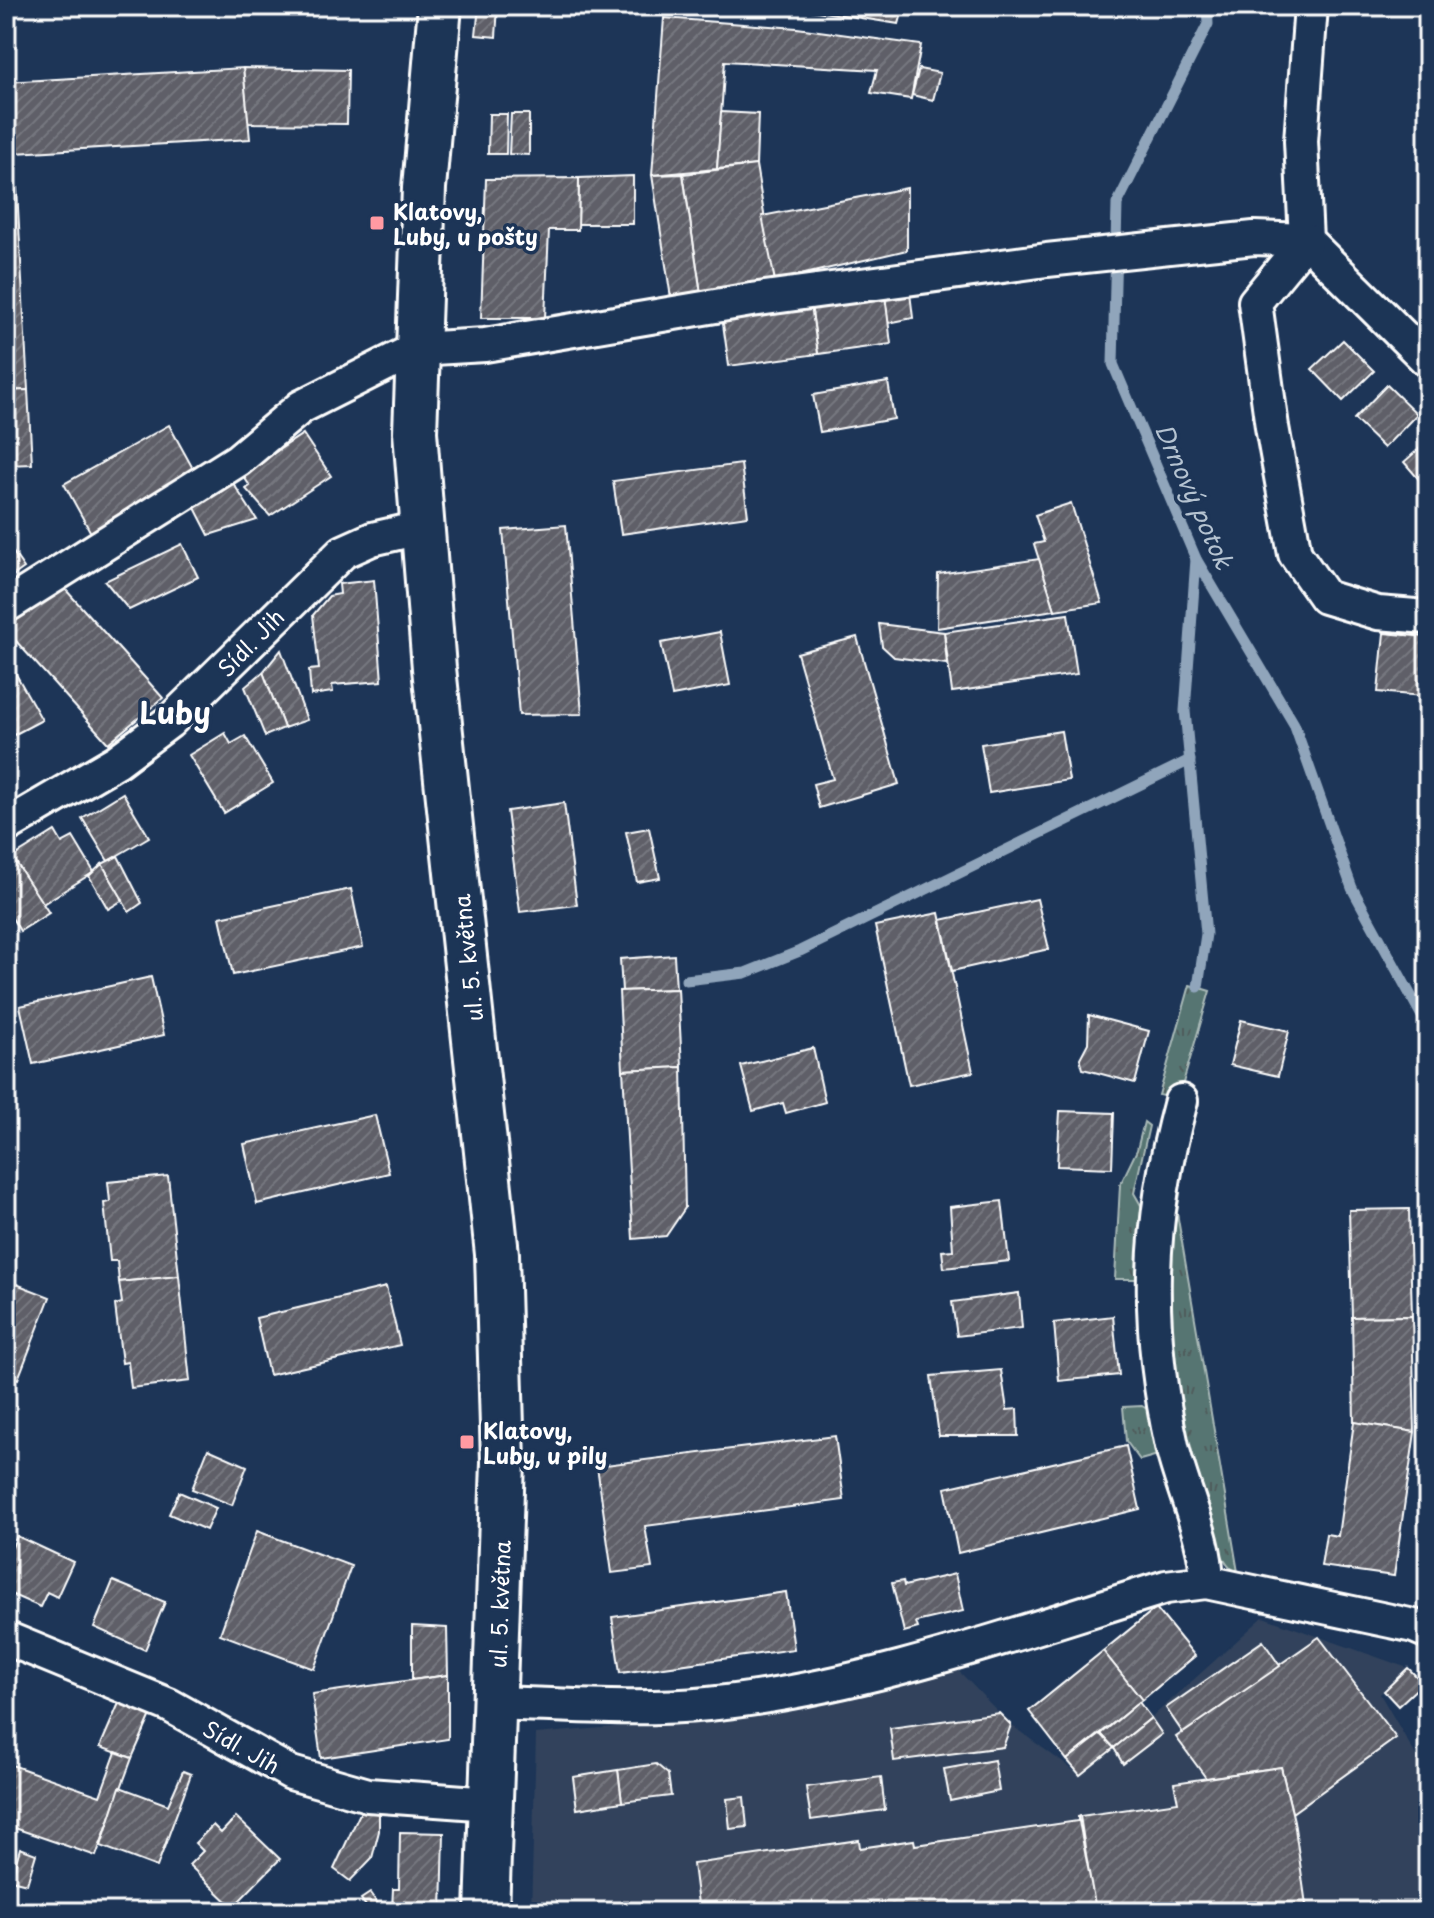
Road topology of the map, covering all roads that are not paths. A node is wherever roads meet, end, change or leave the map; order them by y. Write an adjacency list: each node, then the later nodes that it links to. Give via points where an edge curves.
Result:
1 (440, 6): 4 (street, ul. 5. května)
2 (1311, 6): 3 (street, via 1301,141)
3 (1306, 240): 4 (street, via 1254,238 1047,260 751,300 485,345); 5 (street); 8 (street, via 1255,302 1295,554 1325,597 1378,613)
4 (416, 349): 6 (street, ul. 5. května); 7 (street, via 301,407 238,460)
5 (1428, 361)
6 (420, 528): 9 (street, Sídl. Jih, via 343,552 169,722 117,761); 14 (street, ul. 5. května, via 497,1254 503,1462)
7 (6, 606)
8 (1428, 617)
9 (6, 826)
10 (1181, 1101): 11 (street, via 1157,1203 1152,1314 1166,1417 1180,1482 1206,1560)
11 (1206, 1582): 12 (street); 14 (street, via 1166,1587 966,1649 755,1698 642,1707)
12 (1428, 1632)
13 (6, 1638): 15 (street, Sídl. Jih, via 169,1705 291,1773 368,1795)
14 (495, 1703): 15 (street, ul. 5. května)
15 (491, 1804): 16 (street, ul. 5. května)
16 (487, 1912)

